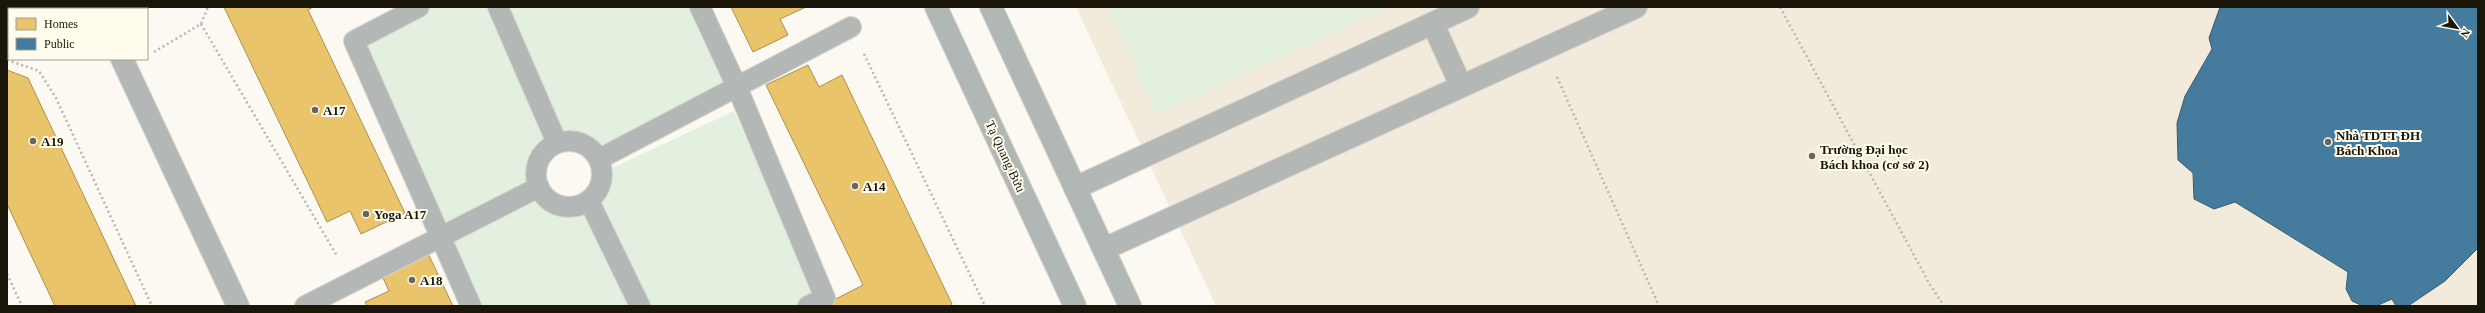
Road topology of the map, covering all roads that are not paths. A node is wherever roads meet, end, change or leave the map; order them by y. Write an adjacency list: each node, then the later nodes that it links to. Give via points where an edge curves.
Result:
1 (419, 7): 18 (lane, via 354,41)
2 (498, 7): 13 (lane)
3 (700, 7): 12 (lane)
4 (936, 7): 25 (street, Tạ Quang Bửu)
5 (991, 7): 16 (street)
6 (1468, 7): 8 (street)
7 (1636, 7): 11 (street)
8 (1433, 24): 11 (street); 16 (street)
9 (851, 27): 12 (lane)
10 (122, 60): 20 (street)
11 (1461, 86): 19 (street)
12 (737, 87): 14 (lane); 24 (lane, via 825,298)
13 (557, 143): 14 (lane, via 566,141 585,145); 15 (lane, via 548,149 539,162 536,177)
14 (599, 160): 17 (lane, via 602,170 601,182)
15 (539, 187): 17 (lane, via 551,202 560,207 580,206); 18 (lane)
16 (1075, 188): 19 (street)
17 (589, 201): 23 (lane)
18 (441, 238): 21 (lane); 22 (lane)
19 (1104, 249): 26 (street)
20 (238, 306)
21 (305, 306)
22 (471, 306)
23 (640, 306)
24 (808, 306)
25 (1076, 306)
26 (1130, 306)

